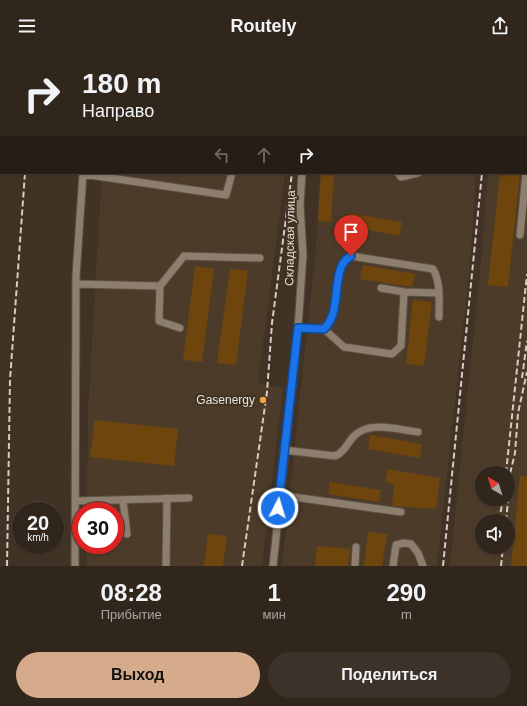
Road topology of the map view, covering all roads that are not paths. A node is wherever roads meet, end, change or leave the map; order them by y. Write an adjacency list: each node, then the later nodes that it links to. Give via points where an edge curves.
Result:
1 (83, 174): 10 (street)
2 (90, 174): 3 (street, via 226,195)
3 (232, 174)
4 (302, 174): 17 (street, Складская улица, via 300,205 303,255)
5 (399, 174): 6 (street, via 401,177)
6 (414, 174)
7 (526, 174): 8 (street)
8 (520, 235)
9 (260, 258): 11 (street, via 184,256)
10 (76, 284): 11 (street); 25 (street)
11 (160, 286): 16 (street, via 158,321)
12 (381, 288): 13 (street)
13 (404, 292): 14 (street); 18 (street, via 401,346 392,354 344,347)
14 (439, 293): 15 (street); 18 (street, via 433,269 351,256 344,260 341,267 334,312)
15 (439, 317)
16 (180, 328)
17 (298, 328): 18 (street); 20 (street, Складская улица)
18 (324, 329)
19 (418, 432): 20 (street, via 373,426 353,436 340,454 335,456)
20 (284, 450): 21 (street, Складская улица)
21 (279, 495): 26 (street); 31 (street, Складская улица)
22 (167, 498): 23 (street); 24 (street); 30 (street)
23 (189, 498)
24 (123, 500): 25 (street); 27 (street)
25 (75, 501): 29 (street)
26 (401, 512)
27 (127, 534)
28 (356, 547): 32 (street)
29 (75, 566)
30 (166, 566)
31 (273, 566)
32 (355, 566)
33 (393, 566): 34 (street, via 396,545 404,543 411,544)
34 (423, 566)

